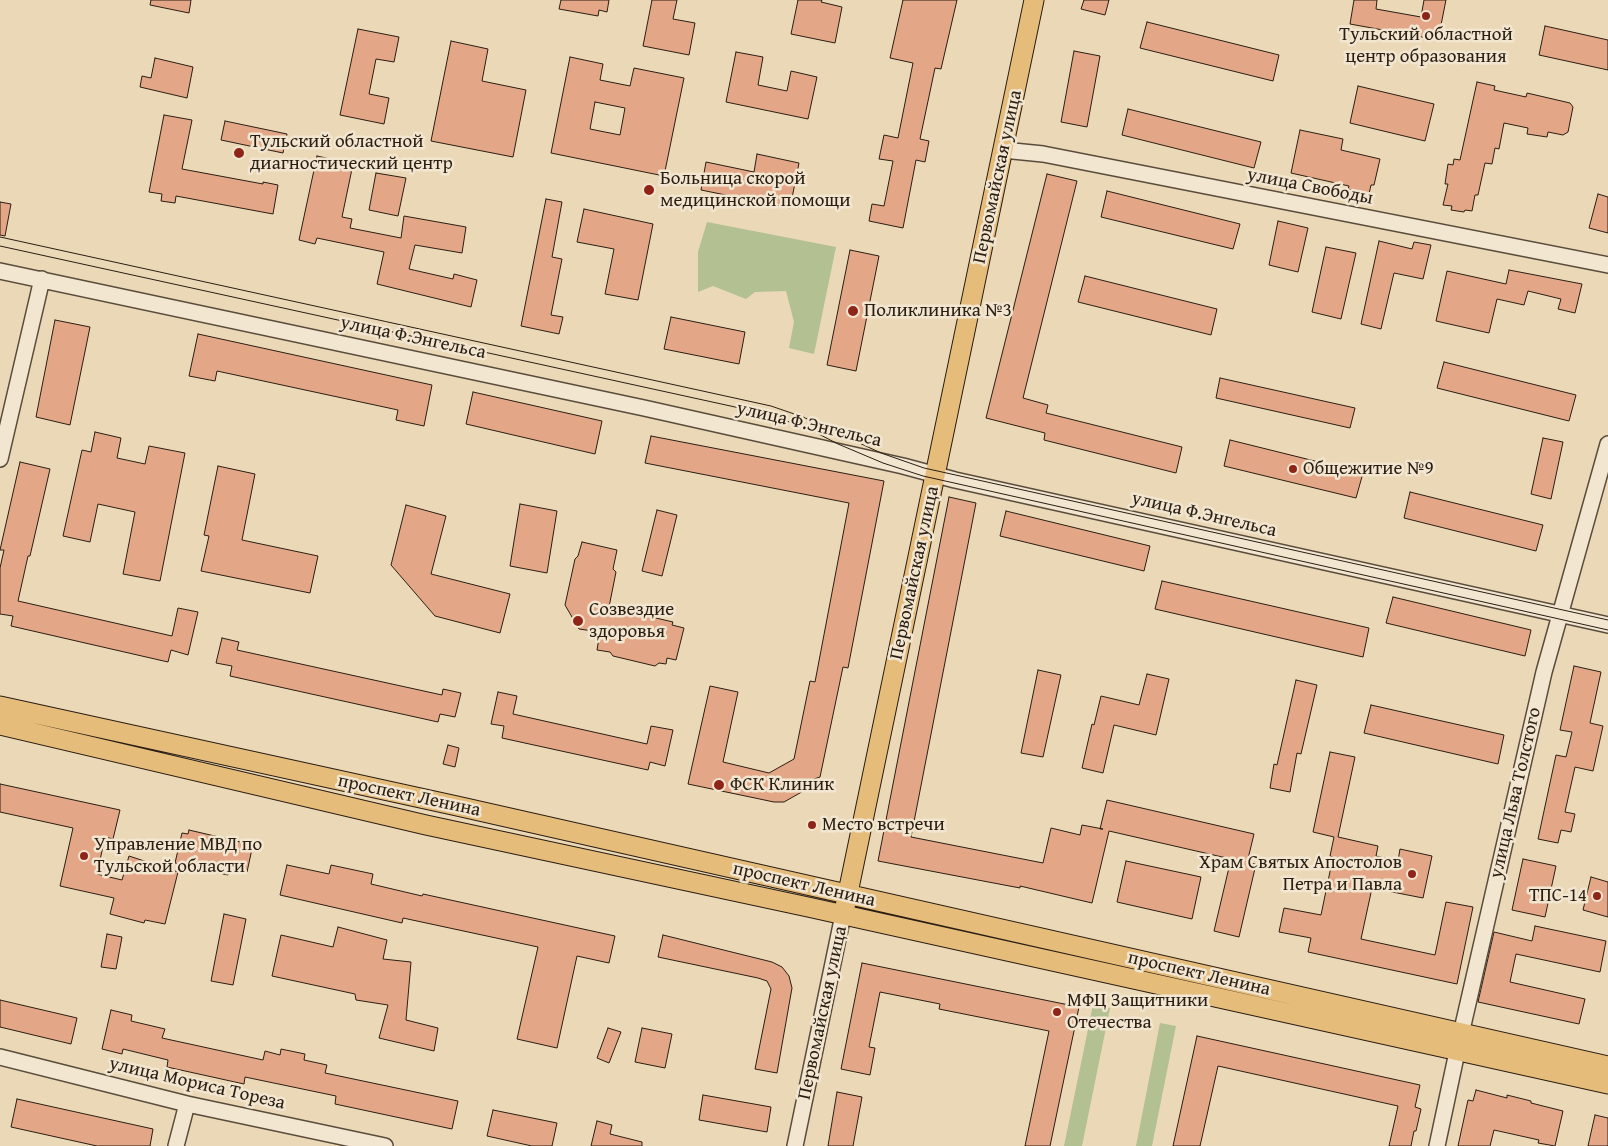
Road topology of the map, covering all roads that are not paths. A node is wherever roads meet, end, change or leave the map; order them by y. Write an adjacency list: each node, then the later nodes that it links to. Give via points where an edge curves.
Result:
1 (1034, 0): 2 (main road, Первомайская улица)
2 (1003, 150): 3 (street, улица Свободы, via 1043,154); 8 (main road, Первомайская улица)
3 (1608, 264)
4 (0, 271): 5 (street, улица Ф.Энгельса)
5 (42, 279): 7 (street); 8 (street, улица Ф.Энгельса, via 644,408)
6 (1608, 444): 9 (street, улица Льва Толстого)
7 (0, 459)
8 (935, 475): 9 (street, улица Ф.Энгельса); 13 (main road, Первомайская улица)
9 (1560, 614): 10 (street, улица Ф.Энгельса); 15 (street, улица Льва Толстого)
10 (1608, 625)
11 (0, 706): 13 (main road, проспект Ленина)
12 (0, 725): 14 (main road, проспект Ленина, via 426,825)
13 (848, 895): 14 (main road, Первомайская улица); 15 (main road, проспект Ленина)
14 (843, 915): 15 (main road, проспект Ленина); 22 (street, Первомайская улица)
15 (1459, 1043): 17 (main road, проспект Ленина); 18 (main road, проспект Ленина); 23 (street, улица Льва Толстого)
16 (0, 1057): 19 (street, улица Мориса Тореза)
17 (1608, 1066)
18 (1608, 1084)
19 (187, 1104): 20 (street); 21 (street, улица Мориса Тореза)
20 (176, 1146)
21 (385, 1146)
22 (795, 1146)
23 (1437, 1146)

